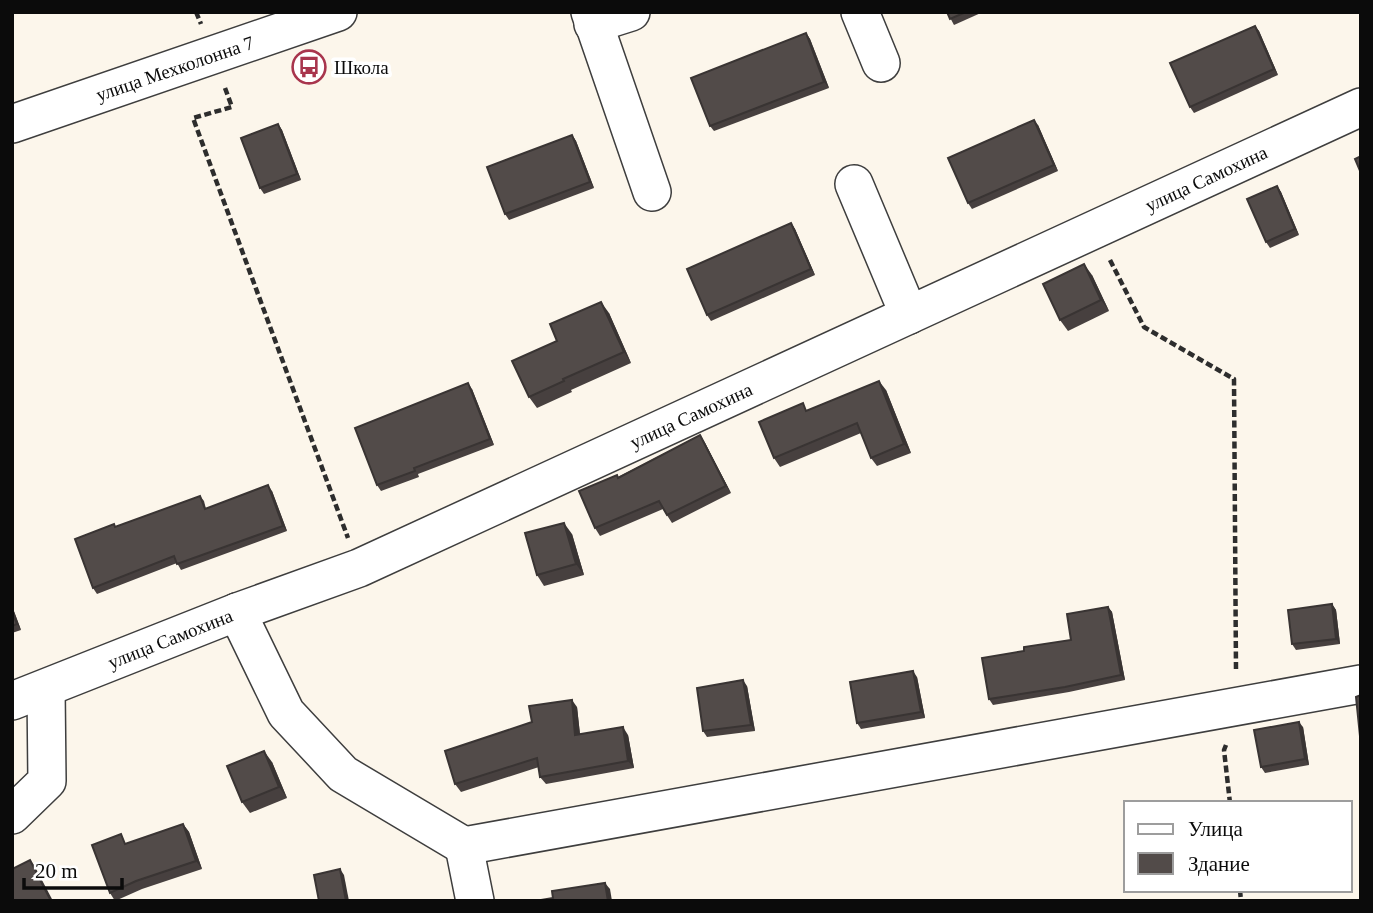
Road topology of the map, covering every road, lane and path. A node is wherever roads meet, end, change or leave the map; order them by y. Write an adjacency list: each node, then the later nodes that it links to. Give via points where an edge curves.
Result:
1 (196, 12): 6 (path)
2 (338, 12): 10 (street, улица Мехколонна 7)
3 (631, 12): 5 (street)
4 (860, 12): 7 (street)
5 (591, 18): 12 (street)
6 (201, 25)
7 (881, 63)
8 (223, 81): 15 (path, via 232,107 192,118)
9 (1361, 107): 13 (street, улица Самохина)
10 (12, 124)
11 (853, 184): 14 (street)
12 (652, 192)
13 (1095, 229): 14 (street, улица Самохина); 19 (path, via 1144,327 1234,379)
14 (909, 315): 15 (street, улица Самохина)
15 (359, 568): 16 (street, улица Самохина)
16 (237, 612): 18 (street, улица Самохина); 22 (street, via 286,713 343,774)
17 (1361, 684): 19 (street)
18 (29, 695): 21 (street, via 47,780)
19 (1236, 707): 20 (path, via 1224,750); 22 (street)
20 (1230, 801)
21 (12, 815)
22 (464, 846): 23 (street)
23 (475, 901)

